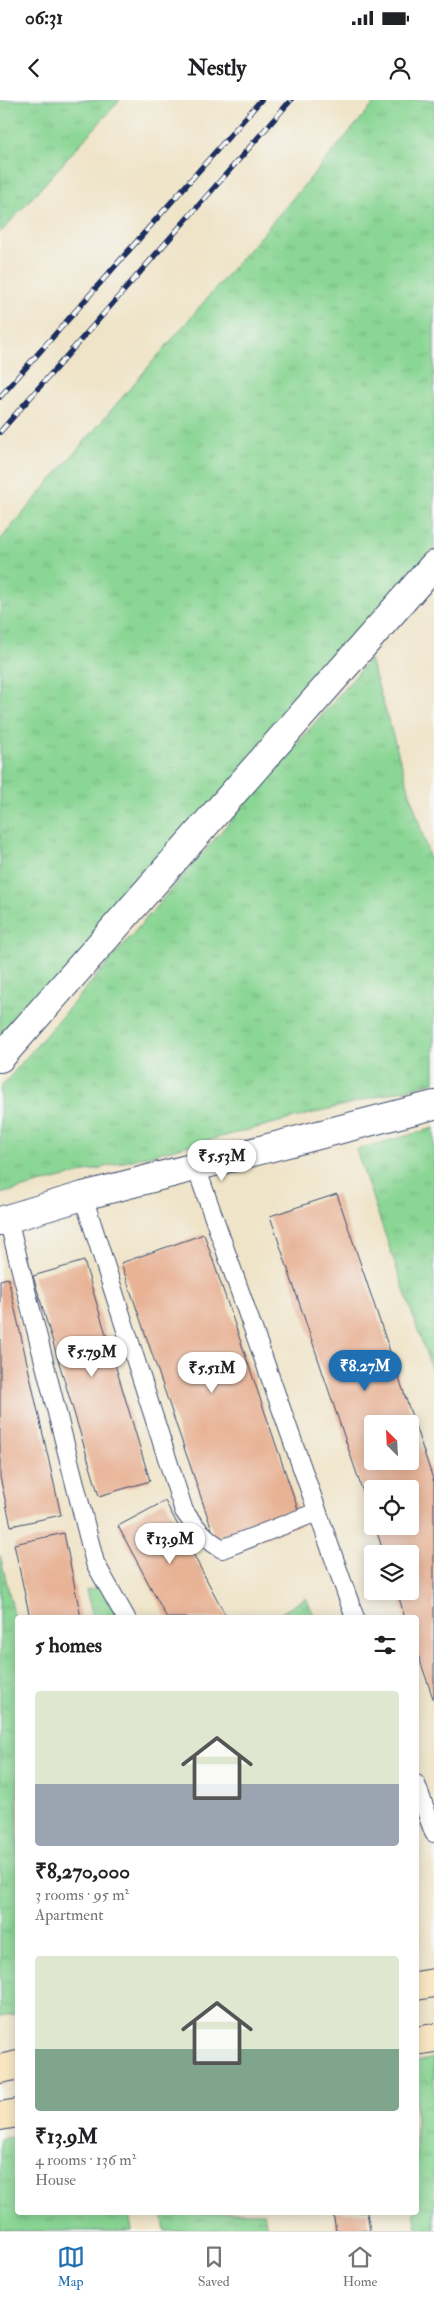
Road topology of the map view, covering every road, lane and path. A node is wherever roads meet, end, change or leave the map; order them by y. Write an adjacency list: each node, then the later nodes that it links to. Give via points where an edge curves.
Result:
1 (434, 565): 2 (street)
2 (0, 1058)
3 (434, 1105): 4 (street)
4 (196, 1167): 5 (street); 7 (lane)
5 (83, 1196): 6 (street); 7 (lane, via 184,1511 194,1525 206,1539 222,1549)
6 (4, 1220): 8 (lane, via 95,1563)
7 (317, 1512): 9 (lane)
8 (124, 1615)
9 (354, 1615)
10 (419, 1792): 11 (lane)
11 (434, 1833)
12 (434, 1983): 13 (main road)
13 (419, 1986)
14 (434, 2038): 15 (main road)
15 (419, 2040)
16 (15, 2066): 17 (main road)
17 (0, 2069)
18 (15, 2114): 19 (main road)
19 (0, 2116)

